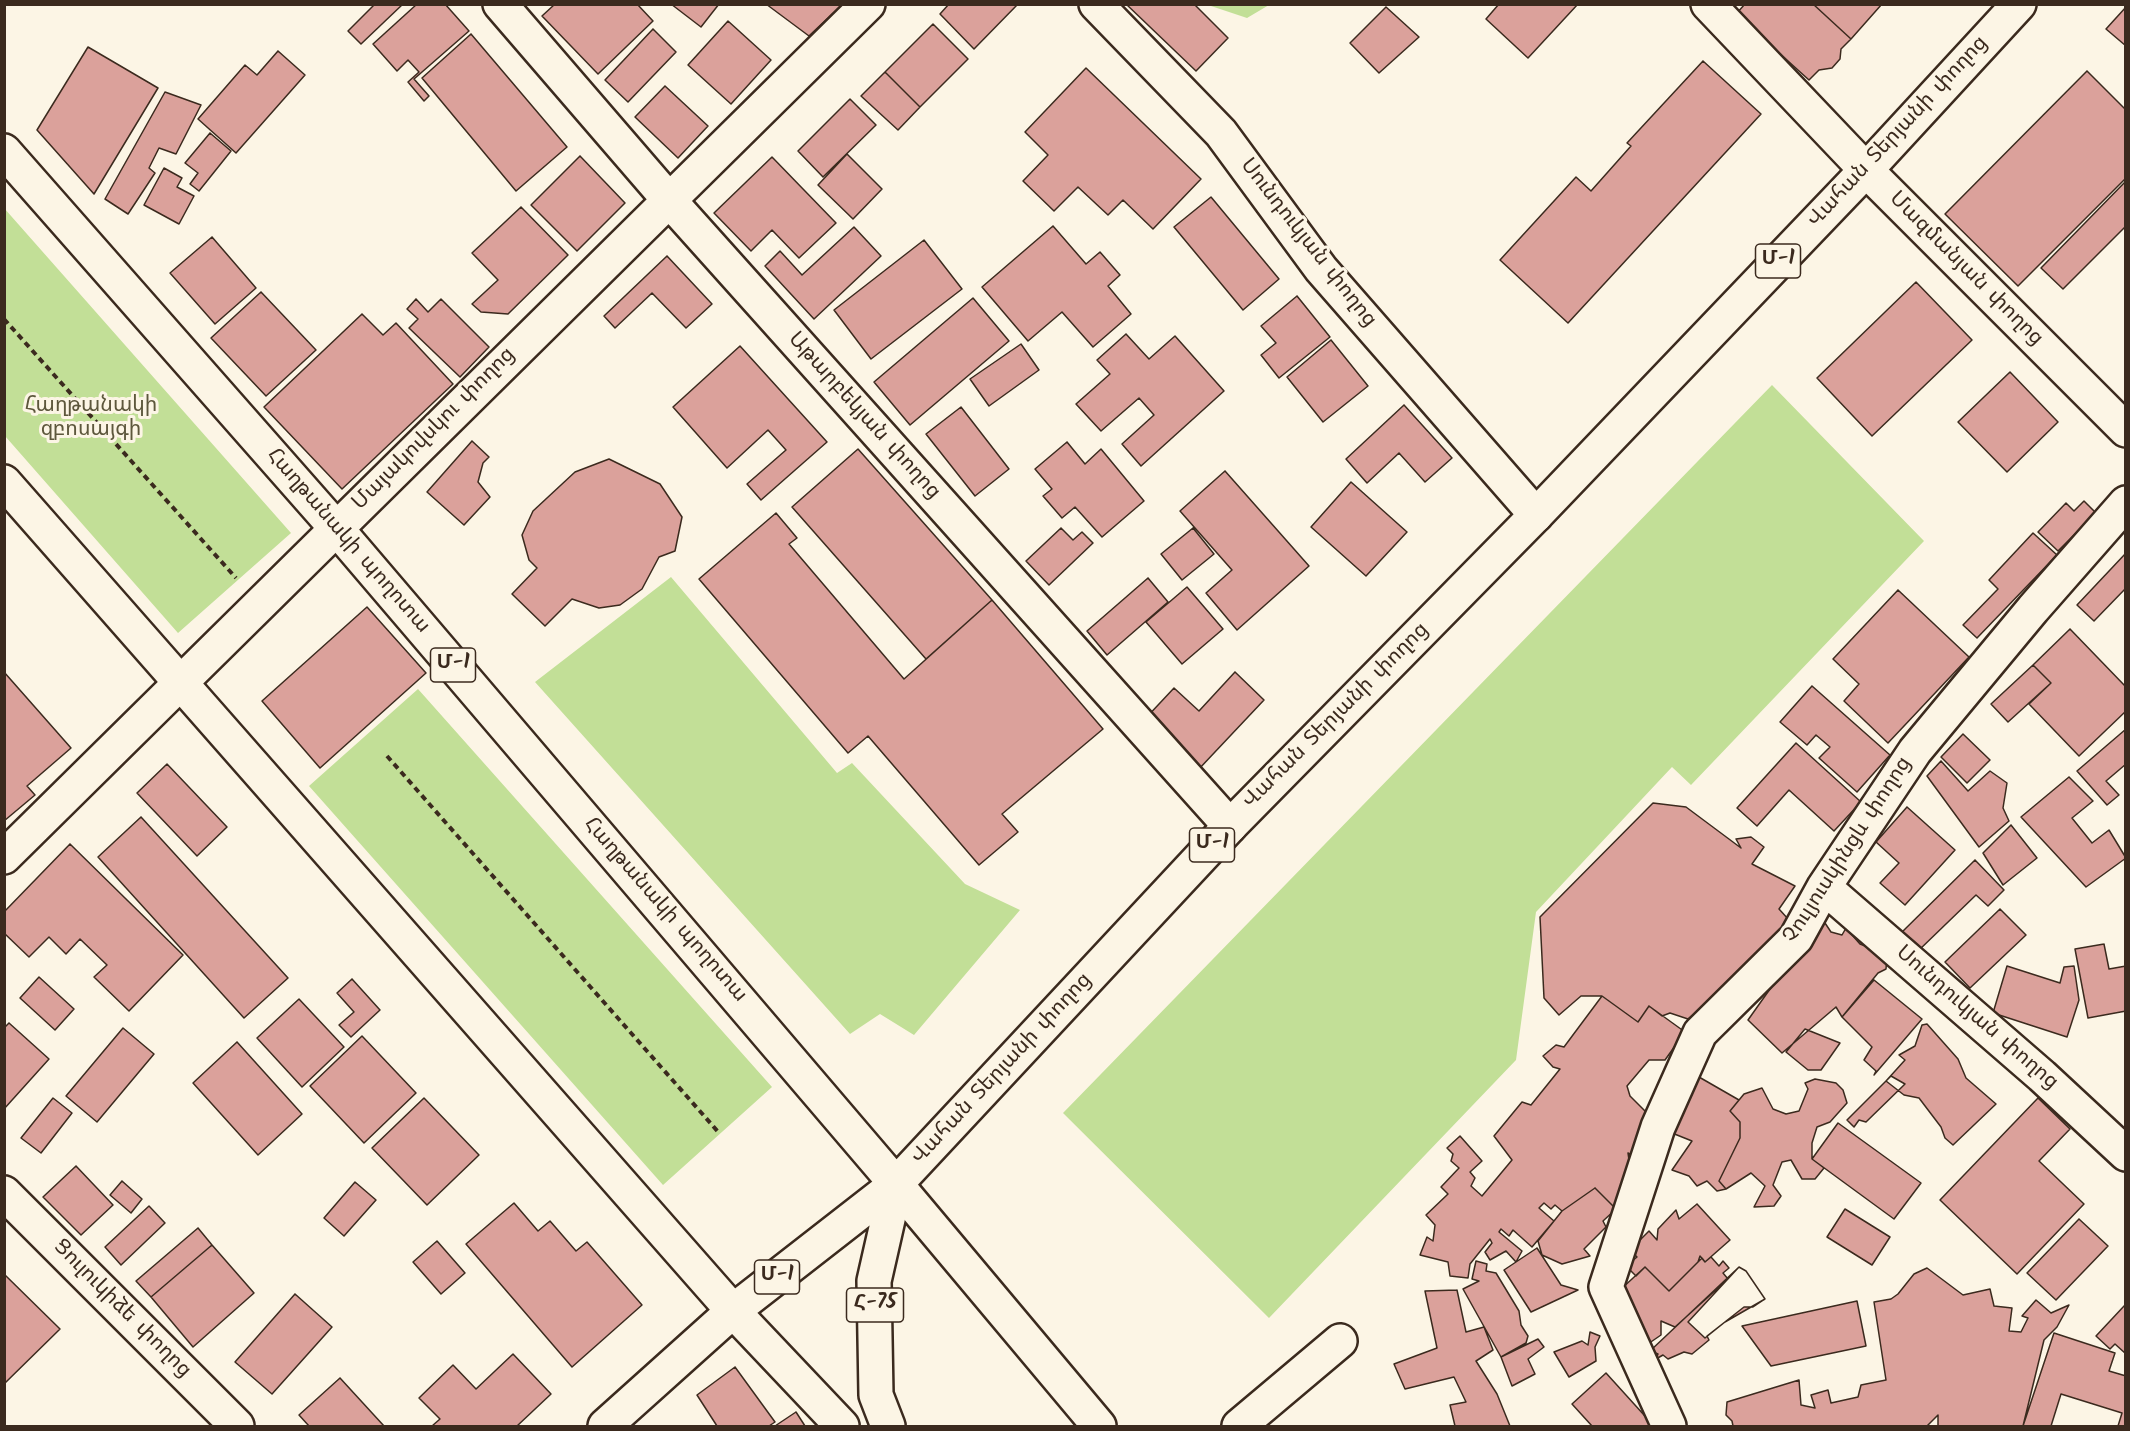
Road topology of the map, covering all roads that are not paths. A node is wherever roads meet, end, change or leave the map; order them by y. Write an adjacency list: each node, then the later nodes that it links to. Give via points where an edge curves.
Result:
1 (868, 4): 8 (main road, Մայակովսկու փողոց)
2 (1096, 4): 12 (main road, Սունդուկյան փողոց, via 1221,133 1321,269)
3 (1708, 4): 7 (main road, Մազմանյան փողոց)
4 (2019, 4): 7 (main road, Վահան Տերյանի փողոց / Մ-1)
5 (513, 6): 8 (main road, Աթարբեկյան փողոց)
6 (4, 151): 13 (main road, Հաղթանակի պողոտա / Մ-1)
7 (1866, 170): 9 (main road, Մազմանյան փողոց); 12 (main road, Վահան Տերյանի փողոց / Մ-1)
8 (669, 200): 13 (main road, Մայակովսկու փողոց); 15 (main road, Աթարբեկյան փողոց)
9 (2126, 430)
10 (4, 482): 14 (main road, Մ-1)
11 (2126, 503): 17 (main road, Չուլյուսկինցև փողոց, via 2032,609 1915,752)
12 (1536, 515): 15 (main road, Վահան Տերյանի փողոց / Մ-1)
13 (336, 528): 14 (main road, Մայակովսկու փողոց); 19 (main road, Հաղթանակի պողոտա / Մ-1)
14 (180, 682): 16 (main road, Մայակովսկու փողոց); 21 (main road, Մ-1)
15 (1230, 826): 19 (main road, Վահան Տերյանի փողոց / Մ-1)
16 (4, 857)
17 (1824, 887): 18 (main road, Սունդուկյան փողոց); 29 (main road, Չուլյուսկինցև փողոց, via 1796,938 1700,1034 1658,1127 1606,1287)
18 (2126, 1154)
19 (896, 1184): 21 (main road, Վահան Տերյանի փողոց / Մ-1); 27 (main road, Հ-75, via 874,1281 876,1395); 28 (main road, Հաղթանակի պողոտա)
20 (4, 1193): 24 (main road, Ցուլուկիձե փողոց)
21 (733, 1311): 25 (main road, Վահան Տերյանի փողոց); 26 (main road)
22 (1340, 1341): 23 (main road)
23 (1243, 1425)
24 (237, 1426)
25 (605, 1426)
26 (842, 1426)
27 (888, 1426)
28 (1099, 1426)
29 (1669, 1426)

